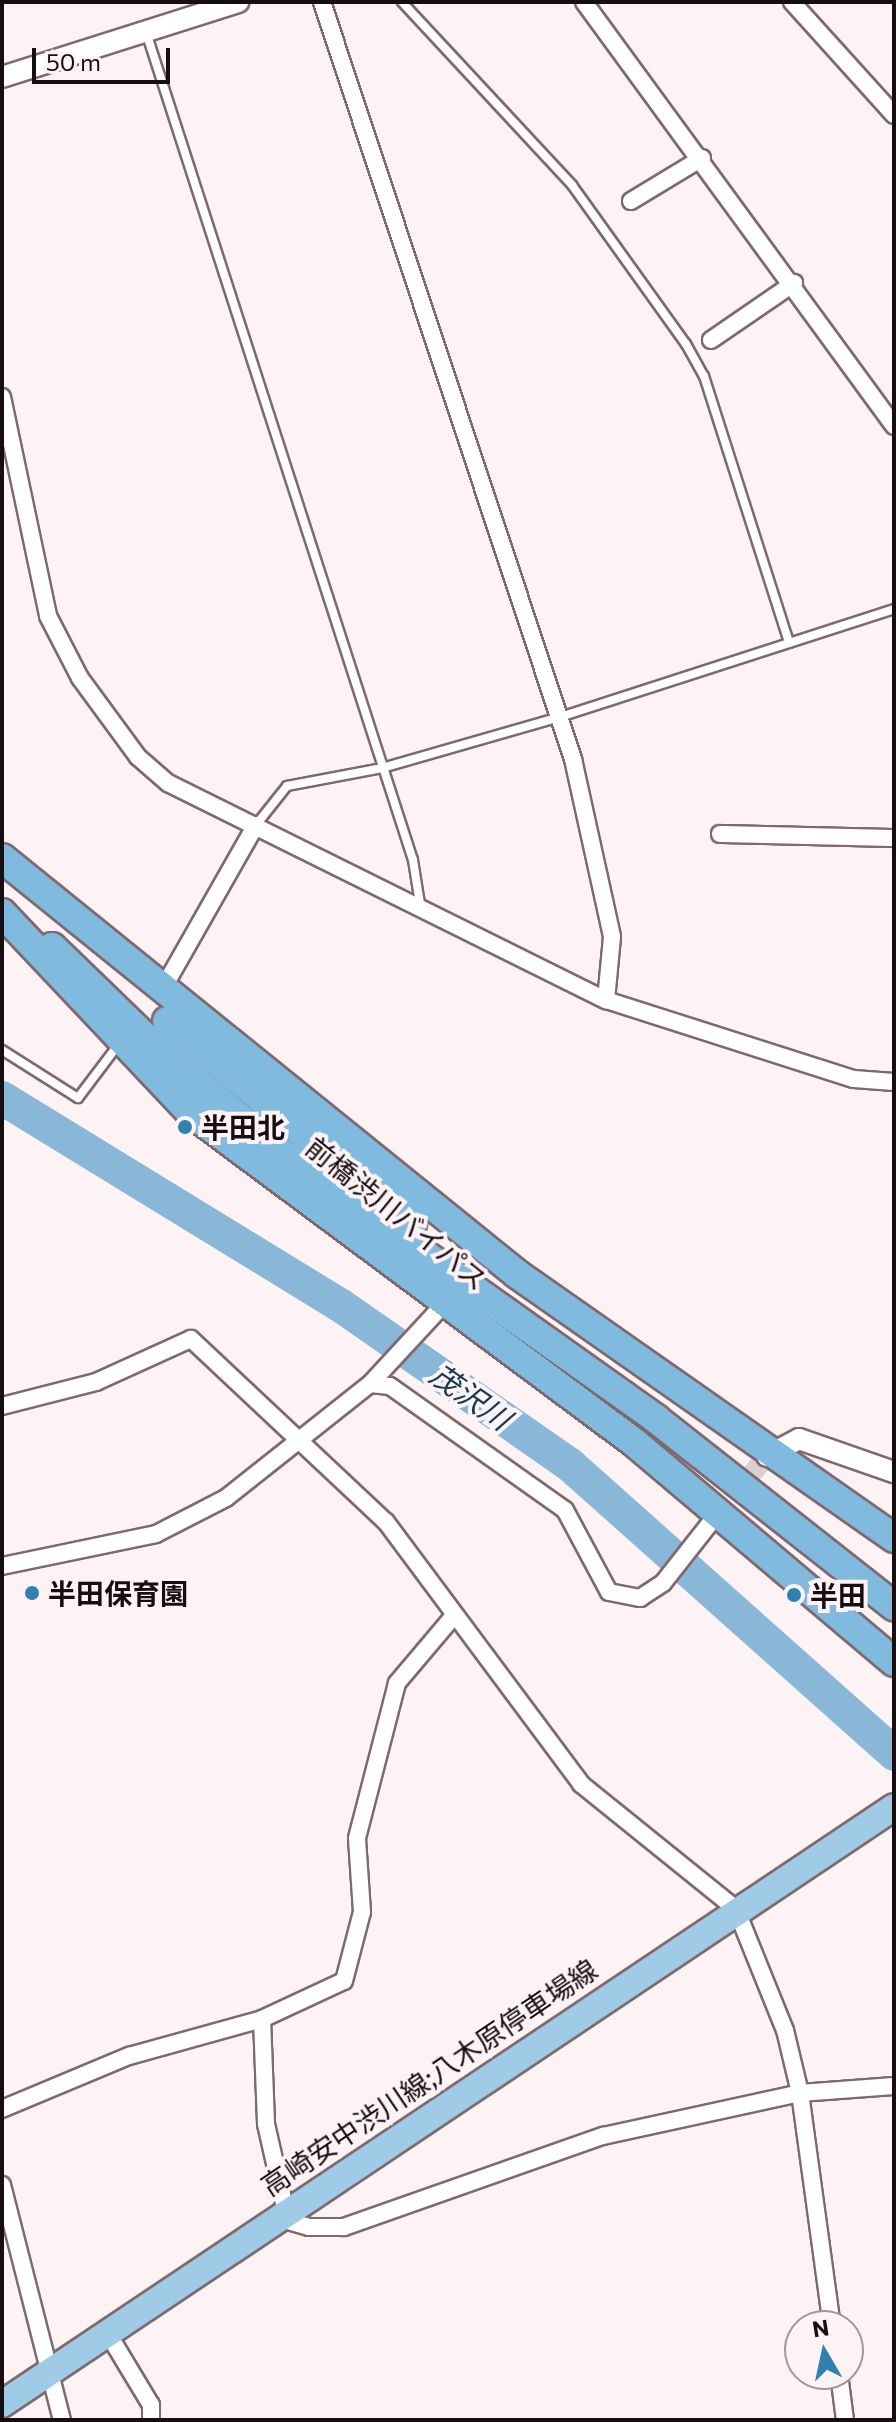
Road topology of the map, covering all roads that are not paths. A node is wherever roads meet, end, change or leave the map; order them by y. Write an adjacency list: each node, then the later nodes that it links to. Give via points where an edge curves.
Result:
1 (238, 2): 6 (street)
2 (322, 2): 17 (street)
3 (402, 2): 16 (lane, via 572,185 686,344 704,376)
4 (584, 2): 9 (street)
5 (792, 2): 8 (street)
6 (144, 27): 7 (street); 18 (lane)
7 (2, 77)
8 (894, 115)
9 (702, 158): 10 (street); 11 (street)
10 (631, 201)
11 (794, 283): 12 (street); 14 (street)
12 (711, 340)
13 (2, 397): 19 (street, via 48,616 80,678 138,757 168,783)
14 (894, 426)
15 (894, 609): 16 (lane)
16 (789, 643): 17 (lane)
17 (560, 717): 18 (lane); 28 (street, via 601,865 612,937)
18 (382, 768): 19 (lane, via 287,786); 25 (lane, via 413,860)
19 (256, 825): 25 (street); 27 (street)
20 (720, 834): 21 (street)
21 (894, 838)
22 (2, 858): 27 (highway)
23 (2, 865): 33 (highway, 前橋渋川バイパス, via 171,1025)
24 (2, 898): 33 (highway, 前橋渋川バイパス, via 153,1045 278,1150)
25 (420, 912): 28 (street)
26 (2, 913): 29 (highway)
27 (161, 992): 37 (highway, via 517,1274)
28 (606, 1000): 31 (street, via 824,1070)
29 (118, 1044): 30 (lane, via 78,1098); 32 (highway, via 257,1167)
30 (2, 1050)
31 (894, 1082)
32 (445, 1303): 34 (street); 39 (highway, via 635,1443)
33 (581, 1366): 42 (highway, 前橋渋川バイパス)
34 (370, 1384): 36 (street); 39 (street, via 390,1386 565,1510 609,1592 640,1598 663,1583)
35 (2, 1406): 36 (street, via 96,1382 191,1339)
36 (298, 1437): 41 (street, via 226,1498 156,1534); 43 (street, via 386,1522)
37 (769, 1453): 38 (street, via 799,1439); 40 (highway)
38 (894, 1472)
39 (718, 1514): 44 (highway)
40 (894, 1538)
41 (2, 1566)
42 (894, 1606)
43 (452, 1618): 46 (street, via 581,1784); 47 (street, via 397,1683 357,1838 362,1912 344,1981)
44 (894, 1662)
45 (892, 1812): 46 (main road, 高崎安中渋川線;八木原停車場線)
46 (736, 1909): 49 (street, via 785,2030); 52 (main road, 高崎安中渋川線;八木原停車場線)
47 (262, 2019): 50 (street, via 129,2056); 52 (street, via 266,2124)
48 (894, 2086): 49 (street)
49 (800, 2093): 52 (street, via 603,2136 344,2227 309,2227 288,2221); 53 (street)
50 (2, 2109)
51 (2, 2185): 55 (street)
52 (286, 2212): 54 (main road, 高崎安中渋川線;八木原停車場線)
53 (830, 2310)
54 (107, 2332): 55 (main road, 高崎安中渋川線;八木原停車場線); 59 (street, via 151,2405)
55 (48, 2372): 57 (main road, 高崎安中渋川線;八木原停車場線); 58 (street)
56 (841, 2390): 60 (street)
57 (2, 2404)
58 (62, 2420)
59 (151, 2420)
60 (845, 2420)

